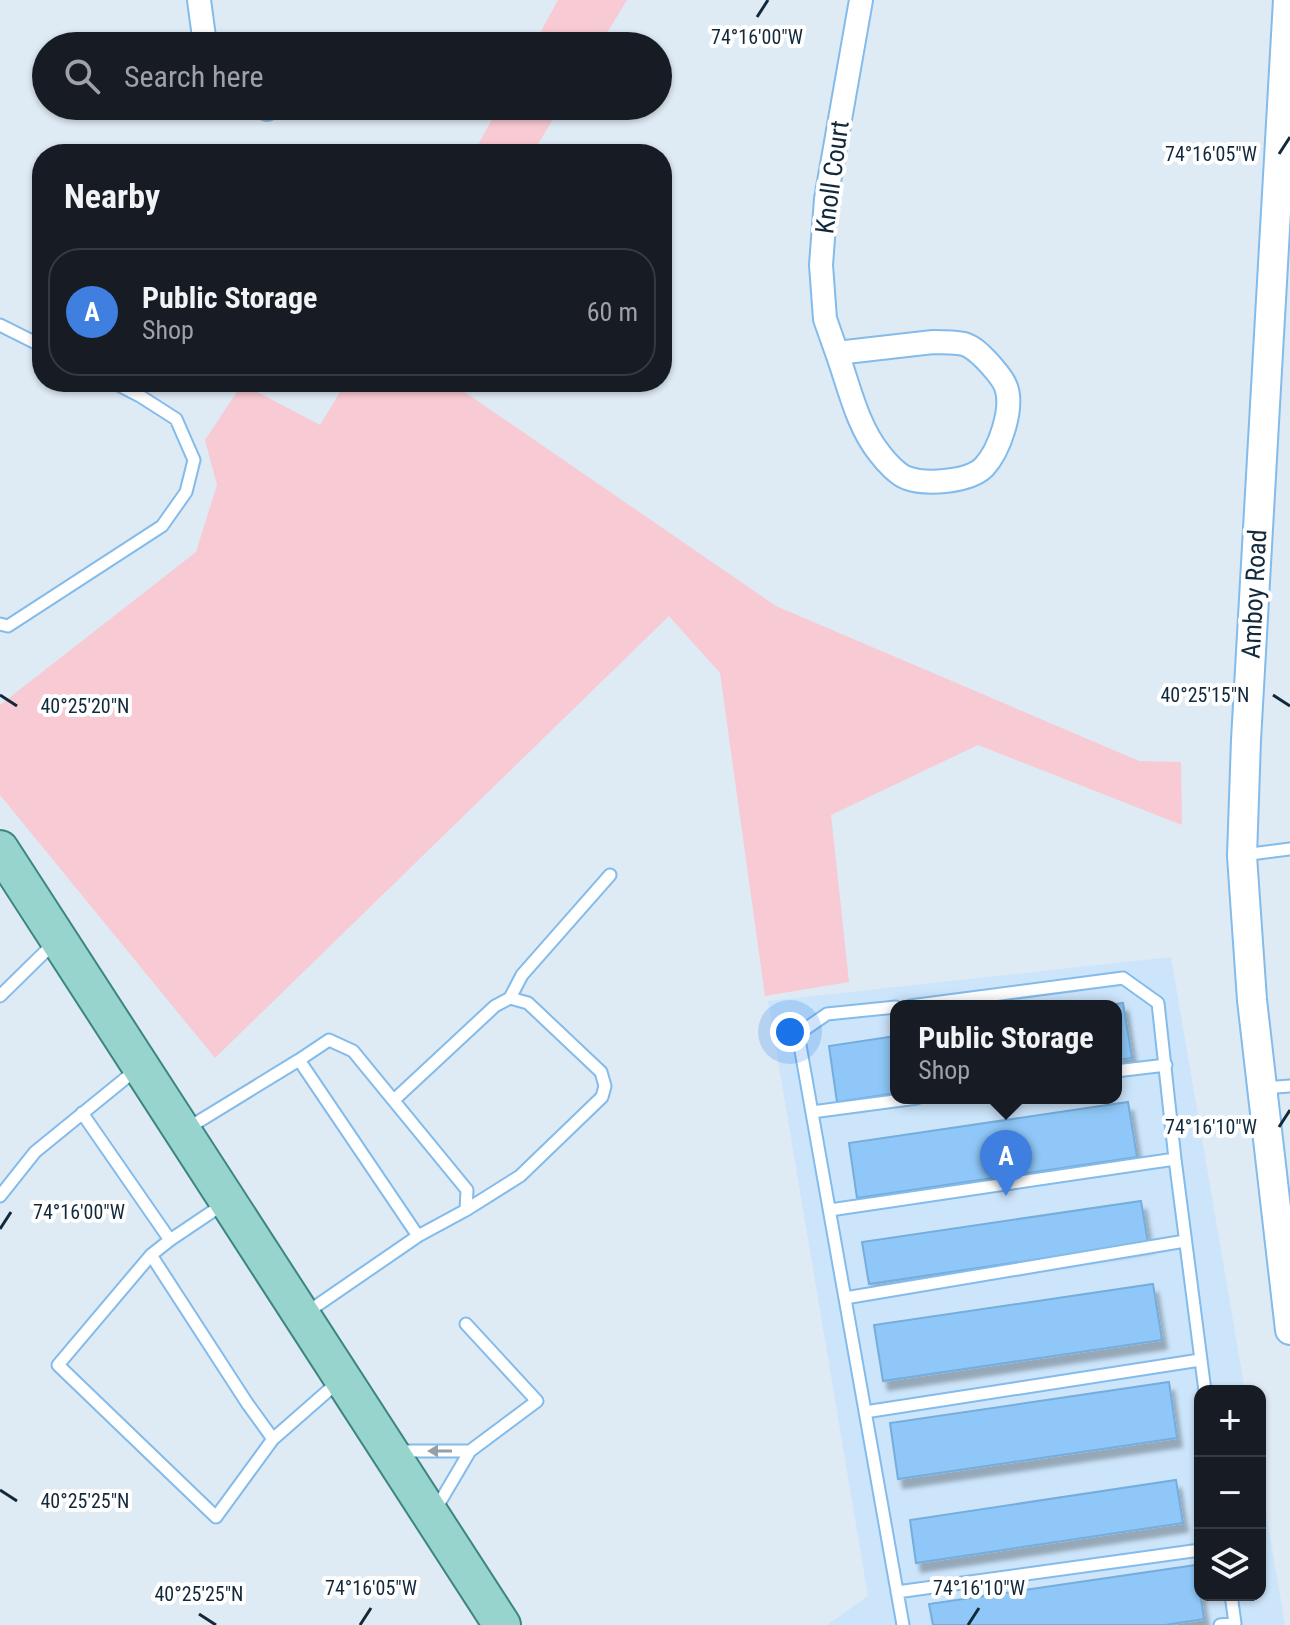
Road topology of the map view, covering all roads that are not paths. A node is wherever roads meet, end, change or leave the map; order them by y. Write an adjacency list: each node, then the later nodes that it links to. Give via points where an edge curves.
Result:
1 (199, 0): 4 (street)
2 (861, 0): 7 (street, Knoll Court, via 821,265 825,319)
3 (1288, 0): 12 (street, Amboy Road)
4 (203, 32)
5 (0, 325): 6 (lane)
6 (32, 341)
7 (837, 353): 7 (street, Knoll Court, via 870,439 905,478 955,480 982,469 997,449 1008,406 1006,386 979,352 965,344 933,342)
8 (132, 392): 9 (lane, via 176,419 194,460 186,492 162,526 8,626)
9 (0, 624)
10 (0, 849): 14 (main road)
11 (1290, 849): 12 (lane)
12 (1242, 856): 23 (street, Amboy Road, via 1252,1000)
13 (610, 875): 16 (lane, via 522,975)
14 (58, 939): 15 (lane); 21 (main road)
15 (0, 996)
16 (510, 998): 24 (lane); 32 (lane, via 528,1003 601,1072 605,1086 602,1097 520,1176)
17 (956, 1000): 20 (lane, via 1123,978 1158,1003)
18 (890, 1008): 26 (lane, via 827,1014 798,1034)
19 (299, 1060): 24 (lane, via 329,1040 353,1051); 28 (lane); 34 (lane)
20 (1166, 1065): 22 (lane); 29 (lane)
21 (141, 1066): 27 (lane); 28 (main road)
22 (1122, 1070)
23 (1277, 1087): 38 (street, Amboy Road)
24 (394, 1100): 32 (lane, via 467,1190)
25 (890, 1102): 26 (lane)
26 (812, 1112): 33 (lane)
27 (82, 1113): 30 (lane, via 35,1152); 35 (lane)
28 (183, 1131): 31 (main road)
29 (1175, 1159): 33 (lane); 36 (lane)
30 (0, 1196)
31 (228, 1201): 35 (lane); 40 (main road)
32 (466, 1210): 34 (lane)
33 (830, 1210): 39 (lane)
34 (418, 1236): 40 (lane)
35 (170, 1240): 37 (lane)
36 (1185, 1241): 39 (lane); 43 (lane)
37 (151, 1255): 47 (lane); 47 (lane, via 58,1365 216,1517)
38 (1286, 1266): 42 (street, Amboy Road)
39 (845, 1298): 46 (lane)
40 (302, 1315): 44 (main road)
41 (466, 1324): 49 (lane, via 537,1401)
42 (1290, 1330)
43 (1200, 1360): 45 (lane); 46 (lane)
44 (343, 1378): 47 (lane); 48 (main road)
45 (1204, 1385)
46 (865, 1412): 52 (lane)
47 (273, 1439)
48 (390, 1451): 49 (lane, one-way to 48); 50 (main road)
49 (470, 1451): 50 (lane)
50 (432, 1516): 55 (main road)
51 (1194, 1551): 52 (lane)
52 (897, 1592): 56 (lane)
53 (1232, 1601): 54 (lane)
54 (1235, 1624): 57 (lane)
55 (502, 1625)
56 (903, 1625)
57 (1220, 1625)

